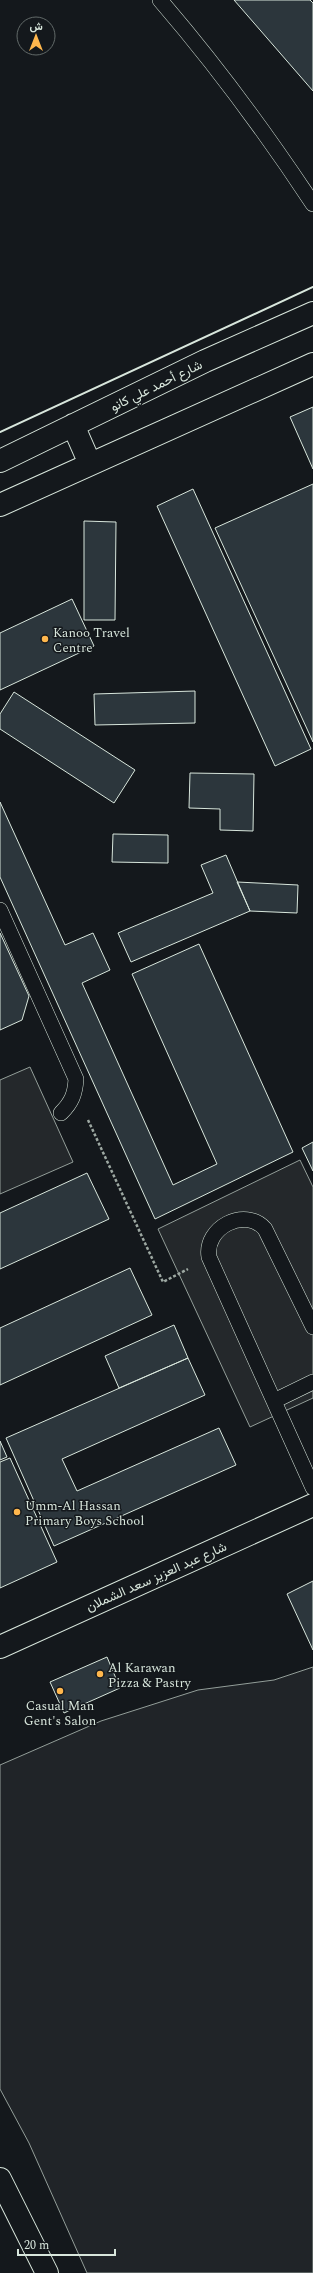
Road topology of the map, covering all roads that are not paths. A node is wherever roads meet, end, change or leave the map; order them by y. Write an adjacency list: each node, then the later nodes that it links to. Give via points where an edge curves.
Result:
1 (161, 0): 2 (lane, via 210,58 269,137)
2 (313, 204)
3 (313, 314): 5 (main road, شارع أحمد علي كانو)
4 (309, 370): 7 (main road)
5 (73, 425): 6 (main road, شارع أحمد علي كانو); 7 (main road)
6 (0, 461)
7 (90, 464): 8 (main road)
8 (0, 505)
9 (0, 910): 10 (lane, via 76,1079 75,1092 70,1104)
10 (61, 1113)
11 (313, 1327): 13 (lane, via 260,1223 247,1218 218,1229 209,1245 209,1257)
12 (313, 1382): 13 (lane)
13 (274, 1401): 14 (lane)
14 (313, 1488)
15 (313, 1504): 16 (main road, شارع عبد العزيز سعد الشملان)
16 (0, 1648)
17 (0, 2179): 18 (main road)
18 (47, 2273)

